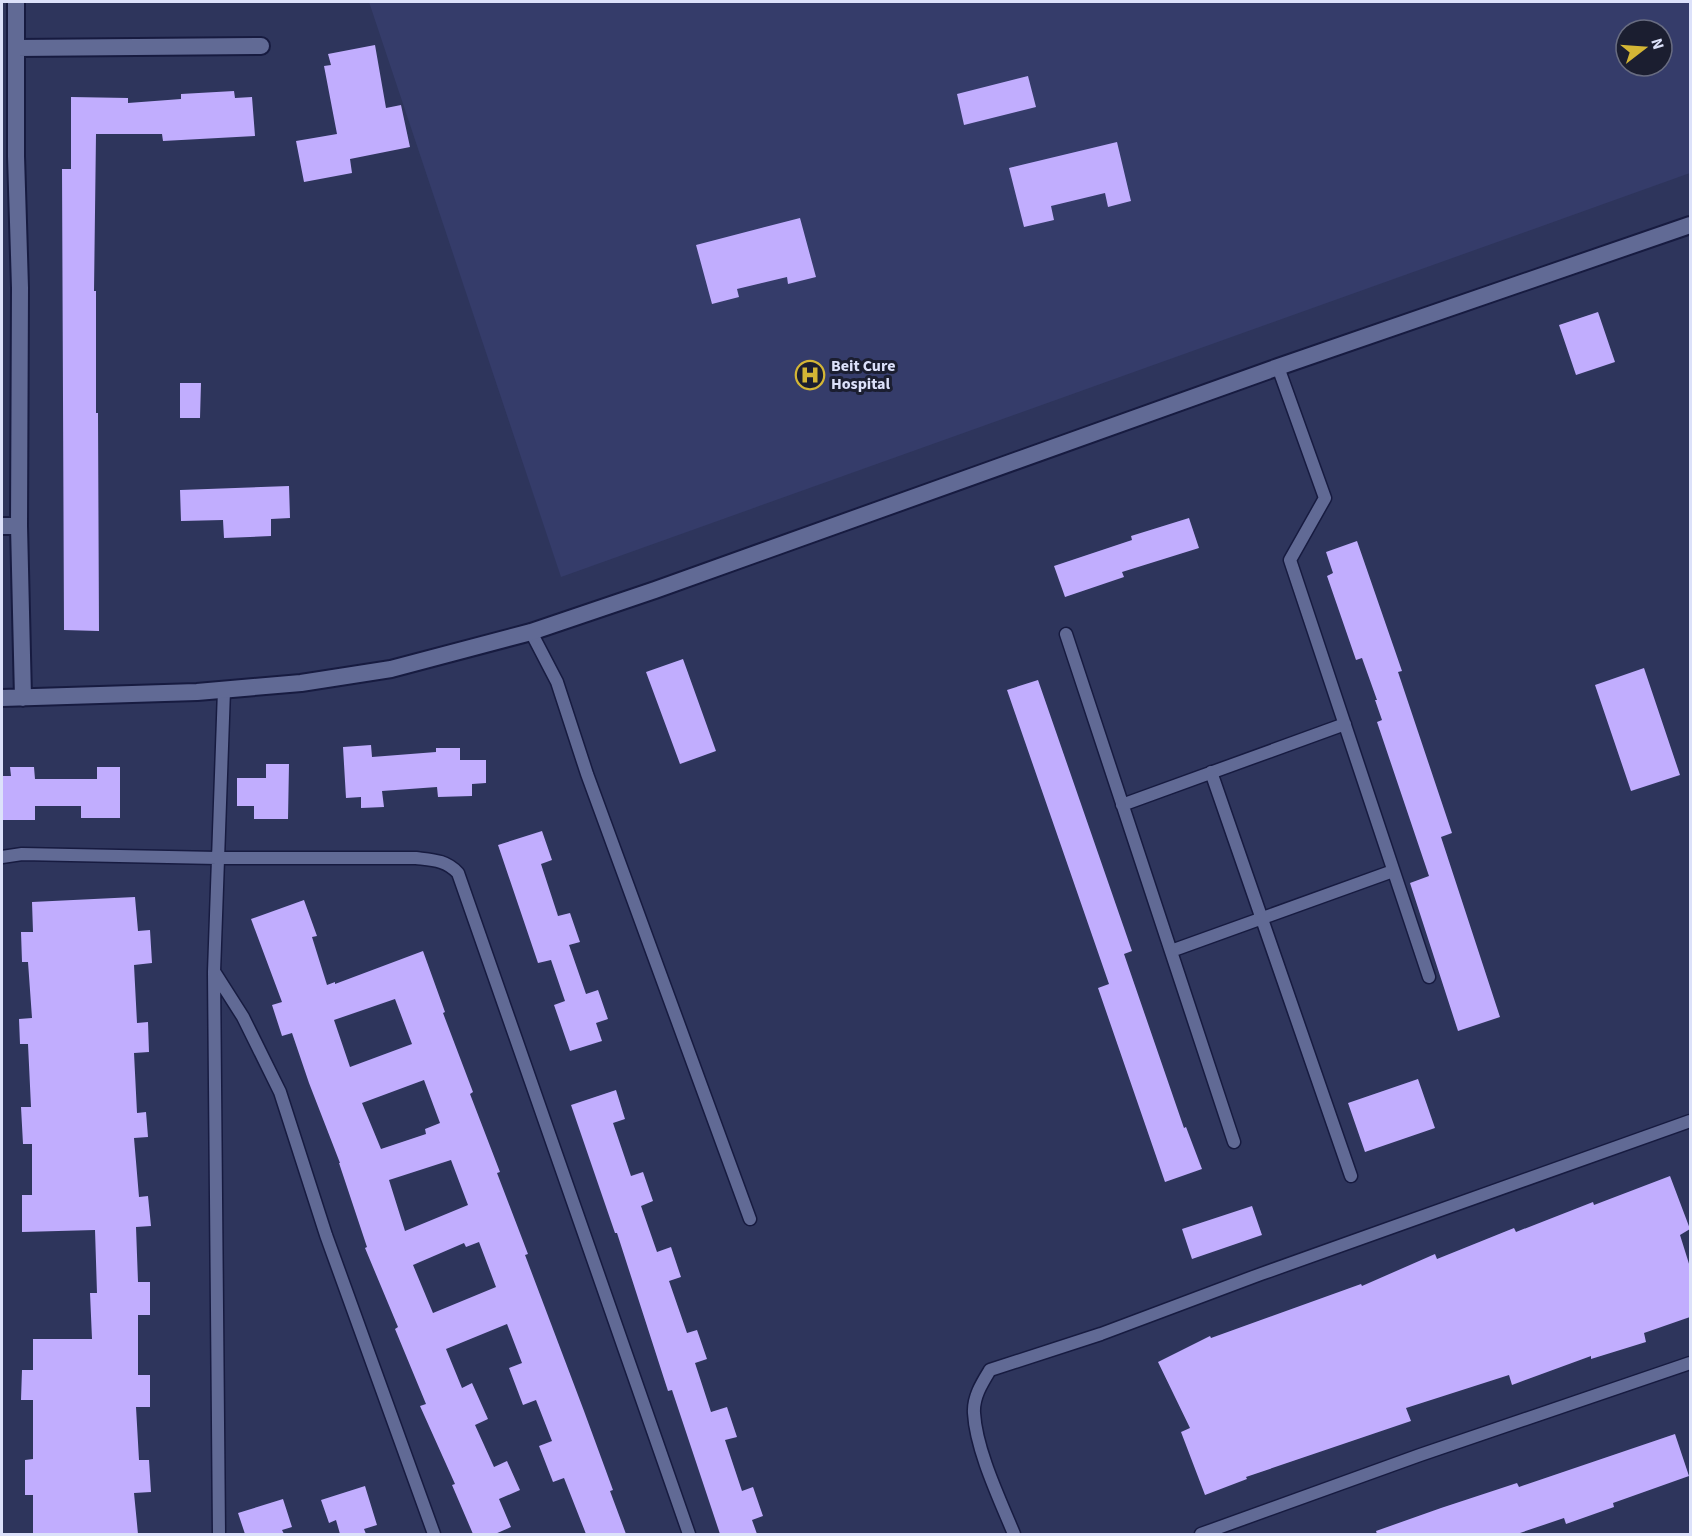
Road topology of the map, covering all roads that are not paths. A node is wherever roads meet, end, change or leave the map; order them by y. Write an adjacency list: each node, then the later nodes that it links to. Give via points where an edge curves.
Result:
1 (16, 2): 3 (street)
2 (261, 46): 3 (street)
3 (16, 48): 7 (street)
4 (1690, 225): 5 (street)
5 (1278, 367): 8 (street); 13 (lane, via 1325,498 1290,560)
6 (2, 526): 7 (street)
7 (20, 526): 12 (street)
8 (531, 632): 10 (street, via 391,669); 26 (lane, via 557,682)
9 (1066, 634): 15 (lane)
10 (224, 690): 12 (street); 17 (lane)
11 (2, 698): 12 (street)
12 (23, 698)
13 (1345, 724): 14 (lane); 18 (lane)
14 (1211, 772): 15 (lane); 19 (lane)
15 (1122, 805): 20 (lane)
16 (2, 857): 17 (lane, via 22,854)
17 (217, 858): 21 (lane); 30 (lane, via 416,858 439,860 458,873)
18 (1393, 871): 19 (lane); 22 (lane)
19 (1262, 918): 20 (lane); 25 (lane)
20 (1171, 951): 24 (lane)
21 (214, 972): 28 (lane); 29 (lane, via 243,1017 280,1092 326,1235)
22 (1429, 977)
23 (1690, 1121): 31 (lane, via 1101,1334 990,1370 979,1387 974,1412 983,1455)
24 (1234, 1142)
25 (1351, 1176)
26 (750, 1219)
27 (1690, 1364): 32 (lane)
28 (219, 1534)
29 (434, 1534)
30 (689, 1534)
31 (1014, 1534)
32 (1201, 1534)

